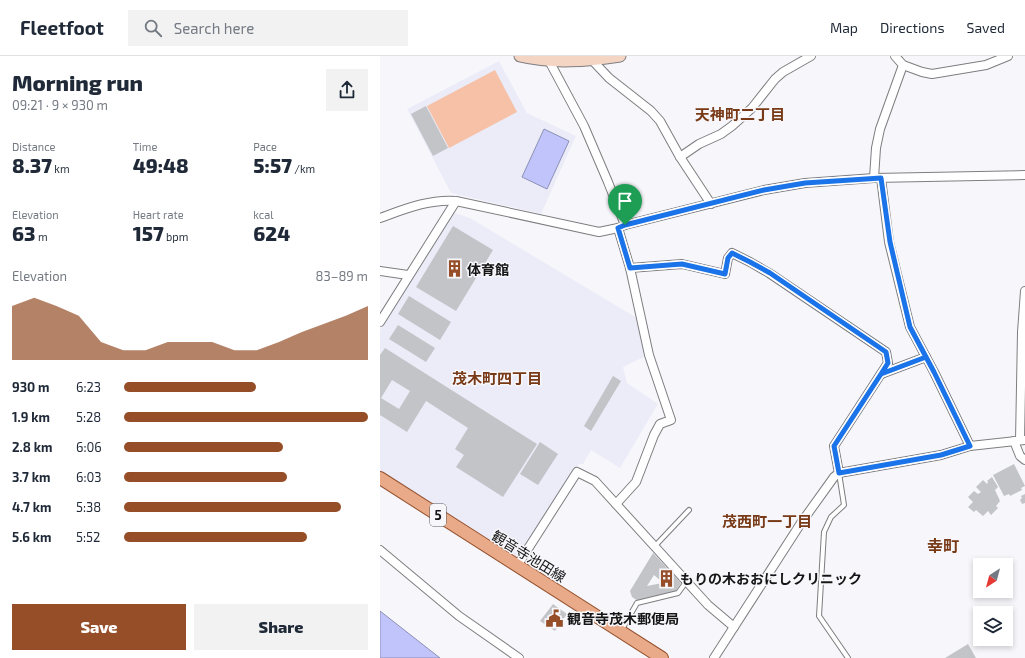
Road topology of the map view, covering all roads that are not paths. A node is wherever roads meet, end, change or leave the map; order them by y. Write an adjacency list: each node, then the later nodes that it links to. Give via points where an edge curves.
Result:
1 (520, 56): 6 (street)
2 (620, 56): 7 (street)
3 (812, 56): 9 (street, via 783,72 752,108 732,126)
4 (895, 56): 8 (street)
5 (1008, 56): 8 (street, via 986,65 932,74)
6 (548, 58): 7 (street, via 565,61); 15 (street, via 584,126 608,182)
7 (592, 60): 9 (street, via 609,78 651,110)
8 (903, 65): 11 (street, via 880,129 876,148)
9 (680, 157): 13 (street)
10 (1025, 175): 11 (street)
11 (878, 178): 13 (street, via 805,183 764,190); 21 (street, via 910,327)
12 (456, 201): 14 (street, via 421,204); 15 (street, via 599,232); 18 (street)
13 (711, 204): 15 (street)
14 (380, 218)
15 (622, 226): 16 (street)
16 (630, 268): 22 (street, via 682,264 725,274 728,258 732,253 770,273 886,352 888,363); 28 (street, via 649,355 671,420 660,424 636,482)
17 (380, 271): 18 (street)
18 (408, 275): 20 (street)
19 (1025, 291): 23 (street)
20 (380, 322)
21 (926, 357): 22 (street); 24 (street)
22 (881, 374): 26 (street, via 834,446)
23 (1020, 440): 24 (street); 25 (street, via 1020,456)
24 (970, 446): 26 (street, via 941,455)
25 (1025, 460)
26 (839, 473): 34 (street, via 801,523); 39 (lane, via 844,505 831,517 824,532 819,616)
27 (380, 478): 32 (main road, 観音寺池田線 / 5)
28 (616, 504): 30 (street); 32 (street, via 595,480 577,472)
29 (689, 510): 30 (lane)
30 (655, 546): 33 (street)
31 (380, 550): 36 (street, via 459,616)
32 (518, 566): 35 (main road, 観音寺池田線 / 5)
33 (686, 582): 34 (street); 35 (lane, via 678,593 637,603)
34 (734, 627): 38 (street)
35 (620, 631): 37 (main road, 観音寺池田線 / 5)
36 (519, 658)
37 (662, 658)
38 (714, 658)
39 (848, 658)

